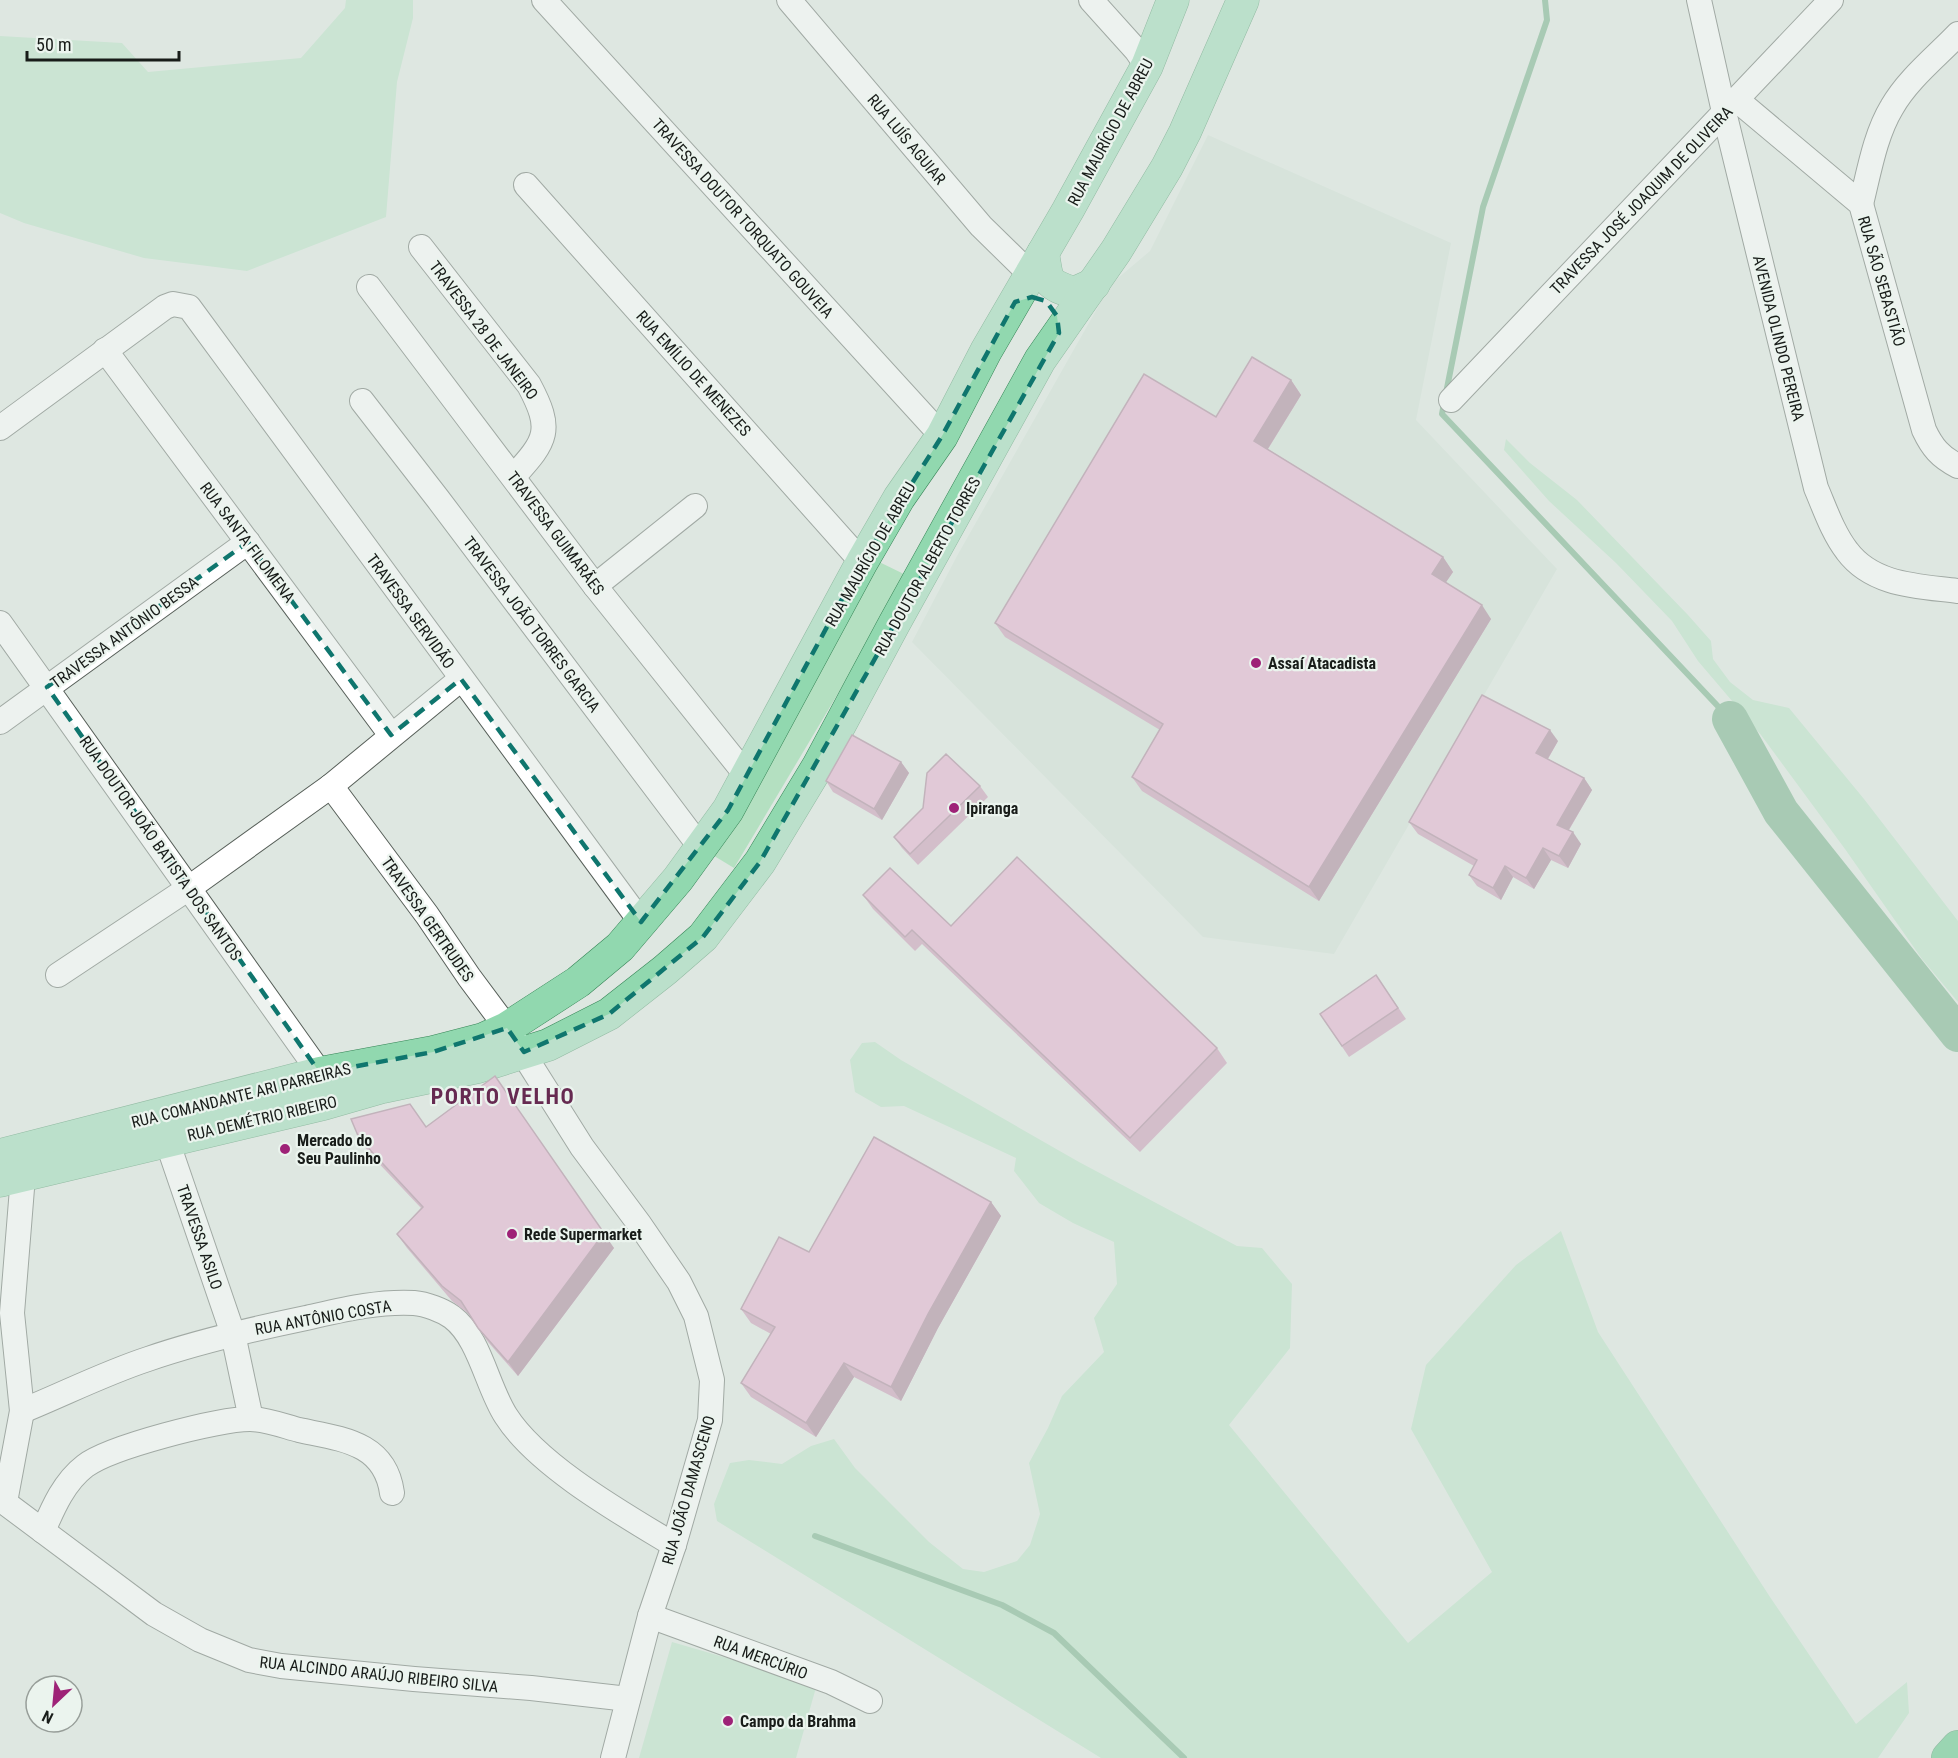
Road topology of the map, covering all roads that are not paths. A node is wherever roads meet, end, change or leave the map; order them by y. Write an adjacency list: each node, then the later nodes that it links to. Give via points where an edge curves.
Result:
1 (544, 0): 23 (street, TRAVESSA DOUTOR TORQUATO GOUVEIA)
2 (789, 0): 14 (street, RUA LUÍS AGUIAR, via 981,226)
3 (1091, 0): 9 (street)
4 (1173, 0): 9 (main road, RUA MAURÍCIO DE ABREU)
5 (1243, 0): 15 (main road, RUA DOUTOR ALBERTO TORRES, via 1167,168)
6 (1700, 0): 10 (street, AVENIDA OLINDO PEREIRA)
7 (1822, 4): 10 (street, TRAVESSA JOSÉ JOAQUIM DE OLIVEIRA)
8 (1958, 34): 12 (street, via 1891,108)
9 (1147, 66): 14 (main road, RUA MAURÍCIO DE ABREU)
10 (1730, 106): 12 (street, RUA SÃO SEBASTIÃO); 20 (street, TRAVESSA JOSÉ JOAQUIM DE OLIVEIRA); 30 (street, AVENIDA OLINDO PEREIRA, via 1816,488 1833,528 1856,562 1873,574)
11 (526, 185): 28 (street, RUA EMÍLIO DE MENEZES)
12 (1861, 204): 24 (street, RUA SÃO SEBASTIÃO, via 1924,430 1939,454)
13 (422, 247): 25 (street, TRAVESSA 28 DE JANEIRO, via 529,385 542,409 541,442)
14 (1037, 264): 15 (main road, via 1055,286 1074,293); 17 (main road, RUA MAURÍCIO DE ABREU)
15 (1094, 284): 18 (main road, RUA DOUTOR ALBERTO TORRES)
16 (369, 287): 25 (street, TRAVESSA GUIMARÃES)
17 (1015, 302): 18 (main road, via 1032,297 1046,301 1057,316); 23 (main road, RUA MAURÍCIO DE ABREU)
18 (1059, 333): 42 (main road, RUA DOUTOR ALBERTO TORRES, via 1040,360 818,766 760,862 703,937 609,1014 548,1045)
19 (105, 350): 22 (street); 27 (street, RUA SANTA FILOMENA); 32 (street, TRAVESSA SERVIDÃO, via 165,307 189,307)
20 (1451, 400)
21 (362, 401): 38 (street, TRAVESSA JOÃO TORRES GARCIA)
22 (0, 428)
23 (942, 436): 28 (main road, RUA MAURÍCIO DE ABREU, via 899,498)
24 (1958, 466)
25 (514, 476): 29 (street, TRAVESSA GUIMARÃES)
26 (695, 506): 29 (street)
27 (248, 542): 33 (street, TRAVESSA ANTÔNIO BESSA); 35 (street, RUA SANTA FILOMENA)
28 (862, 562): 36 (main road, RUA MAURÍCIO DE ABREU)
29 (595, 586): 36 (street, TRAVESSA GUIMARÃES)
30 (1958, 591)
31 (0, 623): 33 (street, RUA DOUTOR JOÃO BATISTA DOS SANTOS)
32 (461, 679): 35 (street); 40 (street, TRAVESSA SERVIDÃO)
33 (46, 687): 34 (street, TRAVESSA ANTÔNIO BESSA); 39 (street, RUA DOUTOR JOÃO BATISTA DOS SANTOS)
34 (0, 722)
35 (391, 735): 37 (street)
36 (747, 776): 38 (main road, RUA MAURÍCIO DE ABREU)
37 (332, 786): 39 (street); 42 (street, TRAVESSA GERTRUDES, via 427,915)
38 (701, 848): 40 (main road, RUA MAURÍCIO DE ABREU)
39 (189, 888): 41 (street); 43 (street, RUA DOUTOR JOÃO BATISTA DOS SANTOS)
40 (641, 922): 42 (main road, RUA MAURÍCIO DE ABREU, via 620,947)
41 (57, 975)
42 (504, 1040): 43 (main road, RUA COMANDANTE ARI PARREIRAS); 44 (main road, RUA DEMÉTRIO RIBEIRO, via 478,1067); 53 (street, RUA JOÃO DAMASCENO, via 640,1225 679,1282 696,1316 712,1380 712,1401)
43 (320, 1073): 45 (main road, RUA COMANDANTE ARI PARREIRAS)
44 (167, 1141): 46 (main road, RUA DEMÉTRIO RIBEIRO); 47 (street, TRAVESSA ASILO)
45 (0, 1155)
46 (11, 1179): 48 (street, via 12,1313)
47 (232, 1334): 48 (street, RUA ANTÔNIO COSTA, via 146,1359); 49 (street, TRAVESSA ASILO); 53 (street, RUA ANTÔNIO COSTA, via 385,1303 416,1303 440,1310 466,1331 506,1416 529,1444 604,1502)
48 (22, 1411): 51 (street)
49 (251, 1419): 50 (street, via 348,1440 368,1451 387,1472); 52 (street, via 197,1428 119,1449 96,1460 75,1476 57,1500)
50 (392, 1493)
51 (2, 1500): 52 (street, RUA ALCINDO ARAÚJO RIBEIRO SILVA)
52 (43, 1531): 55 (street, RUA ALCINDO ARAÚJO RIBEIRO SILVA, via 154,1614 200,1640 249,1660)
53 (674, 1545): 54 (street, RUA JOÃO DAMASCENO)
54 (650, 1616): 55 (street, RUA JOÃO DAMASCENO); 56 (street, RUA MERCÚRIO, via 831,1682)
55 (628, 1699): 58 (street, RUA JOÃO DAMASCENO)
56 (870, 1701)
57 (1958, 1747): 59 (highway)
58 (613, 1758)
59 (1948, 1758)

